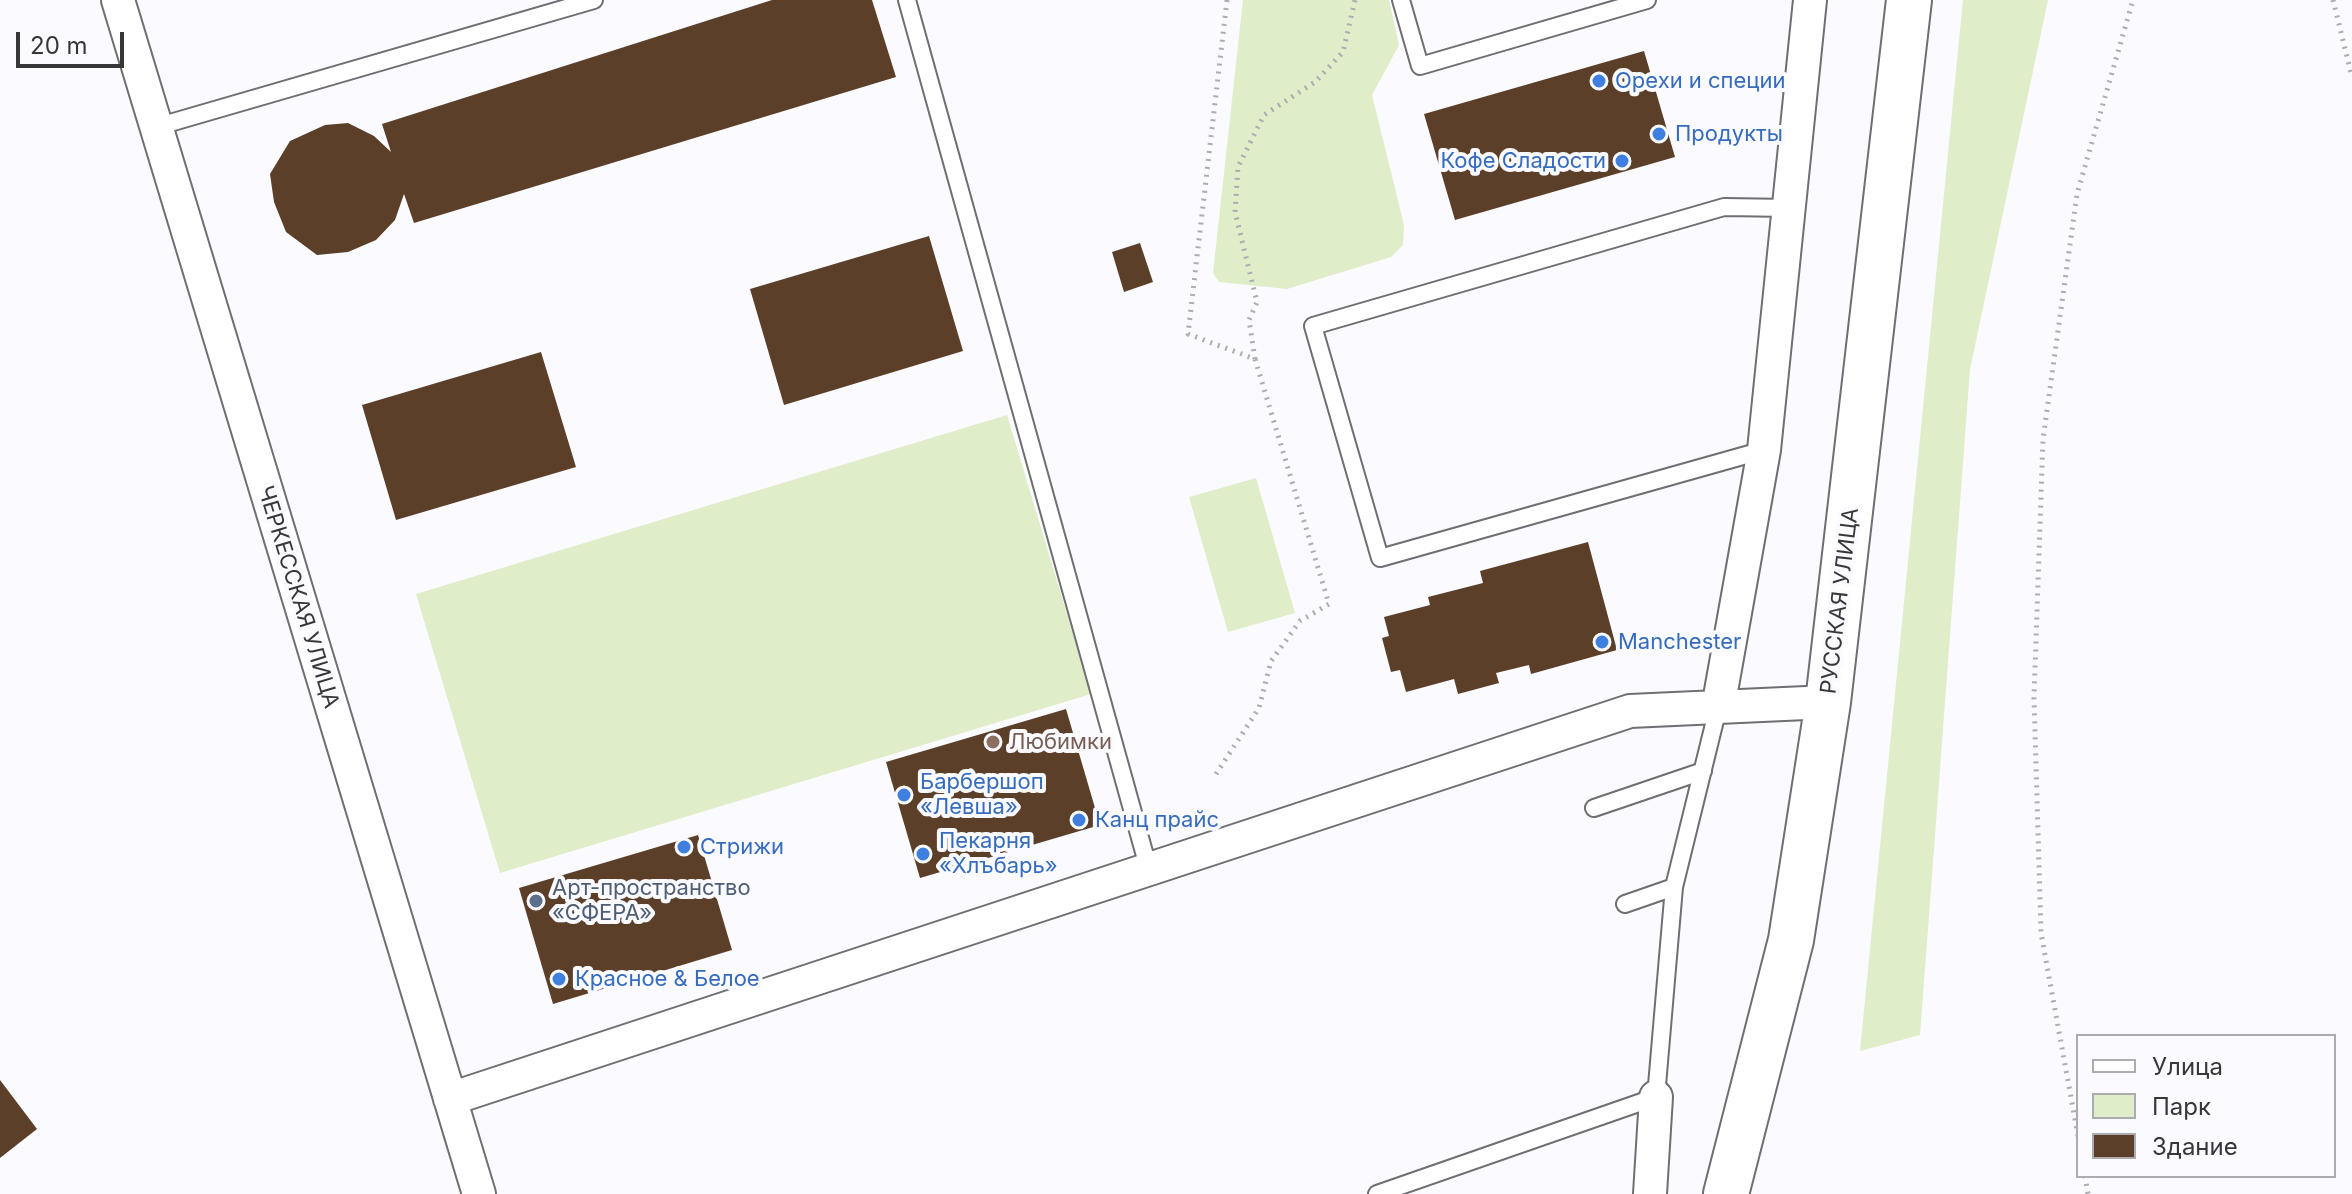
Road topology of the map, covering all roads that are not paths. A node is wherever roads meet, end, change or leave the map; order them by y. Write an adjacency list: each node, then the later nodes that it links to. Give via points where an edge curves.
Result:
1 (118, 0): 8 (street, ЧЕРКЕССКАЯ УЛИЦА)
2 (594, 0): 8 (lane)
3 (907, 0): 15 (lane)
4 (1401, 0): 5 (lane, via 1420,66)
5 (1647, 0)
6 (1810, 0): 9 (street)
7 (1909, 0): 11 (street, РУССКАЯ УЛИЦА)
8 (156, 127): 19 (street, ЧЕРКЕССКАЯ УЛИЦА)
9 (1791, 208): 10 (street); 10 (lane, via 1724,207 1313,326 1380,558)
10 (1764, 450): 12 (street)
11 (1828, 702): 12 (street); 23 (street, РУССКАЯ УЛИЦА, via 1791,940)
12 (1718, 708): 13 (lane); 15 (street, via 1630,711)
13 (1703, 771): 14 (lane); 16 (lane)
14 (1594, 808)
15 (1149, 870): 19 (street)
16 (1674, 887): 17 (lane); 18 (lane)
17 (1625, 904)
18 (1656, 1097): 21 (lane); 22 (street)
19 (450, 1099): 20 (street, ЧЕРКЕССКАЯ УЛИЦА)
20 (479, 1194)
21 (1377, 1194)
22 (1650, 1194)
23 (1726, 1194)

